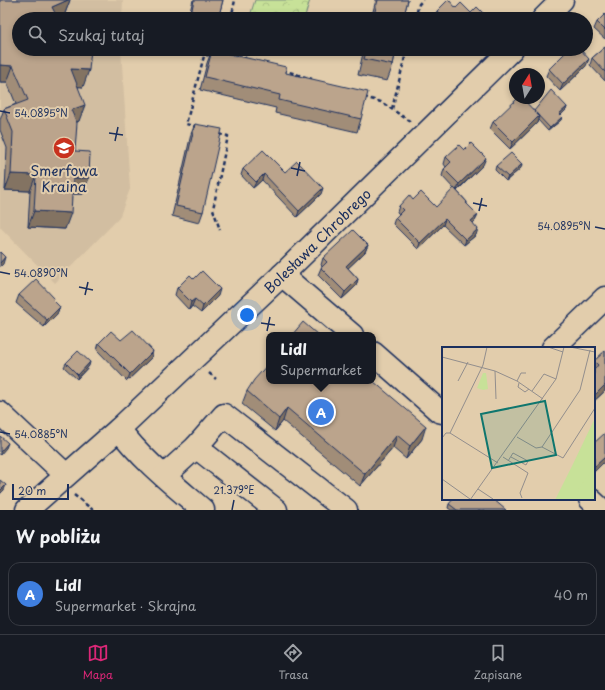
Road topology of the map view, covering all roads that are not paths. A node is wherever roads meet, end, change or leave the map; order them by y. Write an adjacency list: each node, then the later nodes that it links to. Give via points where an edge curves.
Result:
1 (562, 0): 2 (street)
2 (550, 12)
3 (505, 56): 4 (street, Bolesława Chrobrego)
4 (282, 275): 6 (street); 11 (street, Bolesława Chrobrego)
5 (605, 298): 7 (street)
6 (348, 332)
7 (554, 347)
8 (376, 356): 9 (street)
9 (442, 412)
10 (0, 413): 13 (street)
11 (119, 429): 13 (street, Bolesława Chrobrego); 14 (street)
12 (196, 447): 14 (street); 18 (street); 19 (street, via 224,415)
13 (66, 476): 16 (street, Bolesława Chrobrego)
14 (164, 476): 17 (street)
15 (591, 500): 20 (street)
16 (27, 510)
17 (203, 510)
18 (276, 510)
19 (346, 510)
20 (602, 510)

